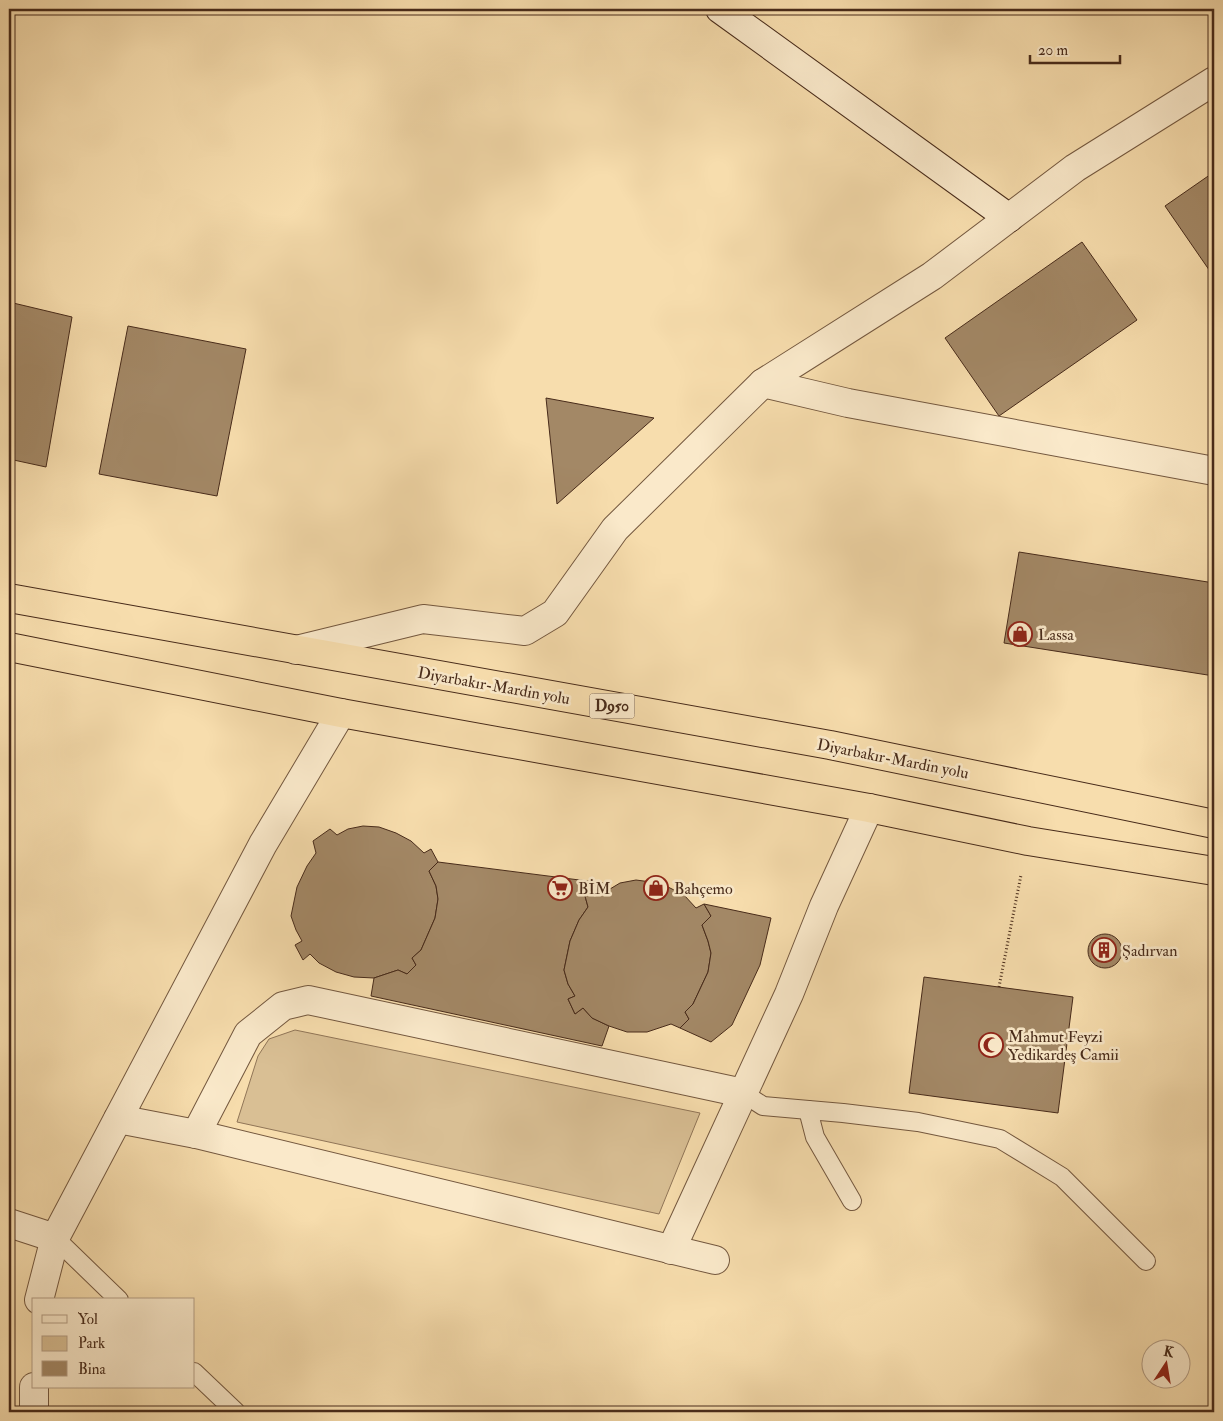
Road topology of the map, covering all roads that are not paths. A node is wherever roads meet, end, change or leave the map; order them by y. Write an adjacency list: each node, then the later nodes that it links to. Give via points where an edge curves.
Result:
1 (720, 9): 3 (street)
2 (1214, 81): 3 (street, via 1075,168)
3 (1009, 218): 4 (street, via 932,276)
4 (763, 383): 5 (street, via 857,405); 8 (street, via 615,529 555,613 526,631 423,619)
5 (1214, 471)
6 (9, 598): 8 (highway, Diyarbakır-Mardin yolu / D950)
7 (9, 647): 9 (highway)
8 (296, 650): 11 (highway, Diyarbakır-Mardin yolu / D950, via 830,745)
9 (341, 713): 10 (highway); 15 (street, via 263,844)
10 (869, 808): 12 (highway, via 1028,841); 13 (street)
11 (1214, 824)
12 (1214, 872)
13 (743, 1093): 14 (lane, via 763,1106); 16 (street, via 308,1000 283,1006 248,1034); 20 (street)
14 (808, 1110): 17 (lane, via 815,1137); 22 (lane, via 918,1122 1000,1140 1062,1177)
15 (118, 1119): 16 (street); 19 (street)
16 (196, 1134): 20 (street)
17 (852, 1201)
18 (9, 1223): 19 (street)
19 (55, 1238): 23 (street); 24 (lane)
20 (671, 1250): 21 (street)
21 (715, 1260)
22 (1146, 1261)
23 (40, 1298)
24 (117, 1298)
25 (195, 1373): 28 (lane)
26 (34, 1388): 27 (street)
27 (34, 1412)
28 (236, 1412)

